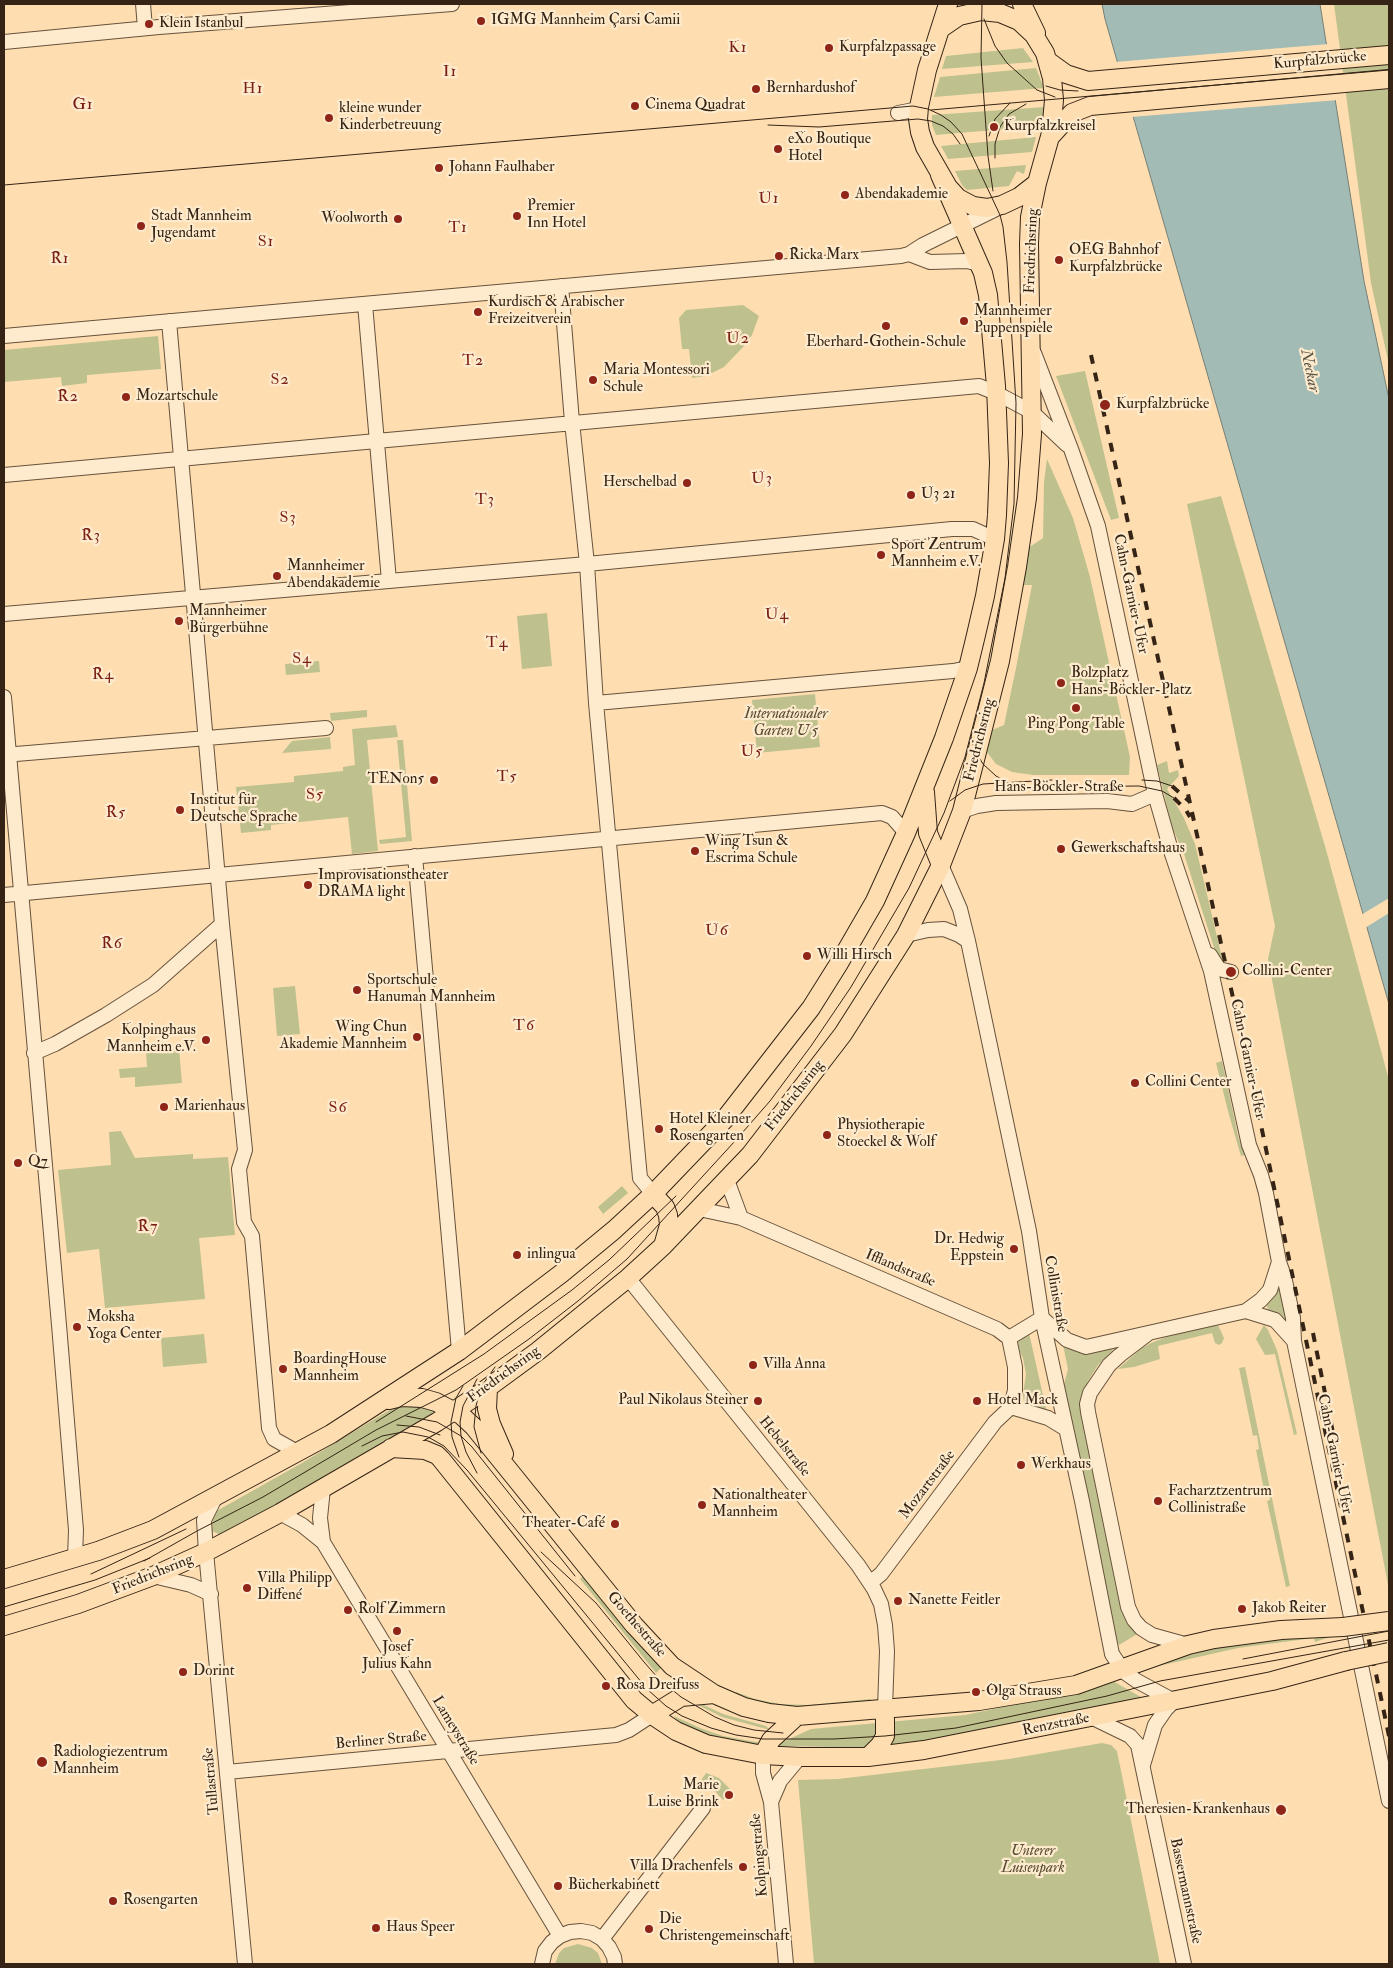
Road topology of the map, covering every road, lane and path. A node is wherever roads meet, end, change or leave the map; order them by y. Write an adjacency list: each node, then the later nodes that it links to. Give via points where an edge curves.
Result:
1 (143, 4): 6 (street)
2 (452, 4): 4 (street)
3 (948, 4): 7 (main road)
4 (342, 8): 6 (street)
5 (1022, 8): 9 (main road)
6 (145, 28): 8 (street)
7 (940, 29): 9 (main road, via 970,13 987,11 1019,21); 13 (main road)
8 (4, 42)
9 (1040, 43): 11 (main road)
10 (1389, 55): 11 (main road, Kurpfalzbrücke, via 1088,81 1066,74)
11 (1048, 61): 15 (main road, via 1054,96)
12 (1389, 79): 15 (main road, Kurpfalzbrücke, via 1090,106 1072,113)
13 (919, 109): 14 (street); 16 (main road, via 920,132)
14 (898, 112)
15 (1051, 136): 17 (main road)
16 (940, 176): 18 (main road, via 954,194 968,204 987,208); 19 (main road, Friedrichsring)
17 (1037, 183): 18 (main road); 26 (main road, Friedrichsring, via 1029,238)
18 (1002, 205): 19 (street)
19 (956, 228): 20 (street); 21 (main road, Friedrichsring)
20 (909, 254): 21 (street, via 930,262 967,261); 22 (street)
21 (979, 264): 27 (main road, Friedrichsring, via 988,295)
22 (561, 286): 23 (street); 29 (street)
23 (365, 304): 24 (street); 30 (street)
24 (169, 321): 25 (street); 32 (street)
25 (4, 336)
26 (1032, 348): 28 (main road, Friedrichsring); 31 (street, Cahn-Garnier-Ufer)
27 (996, 393): 28 (street); 29 (street, via 975,386); 34 (main road, Friedrichsring, via 1000,463)
28 (1032, 412): 31 (street); 47 (main road, Friedrichsring, via 1027,498 1017,567 1000,661)
29 (572, 422): 30 (street); 35 (street)
30 (378, 441): 32 (street); 36 (street)
31 (1071, 449): 46 (street, Cahn-Garnier-Ufer, via 1104,547)
32 (181, 459): 33 (street); 37 (street)
33 (4, 475)
34 (994, 539): 35 (street, via 973,529 952,529); 39 (main road, Friedrichsring)
35 (587, 564): 36 (street); 41 (street)
36 (389, 581): 37 (street)
37 (193, 598): 38 (street); 43 (street)
38 (4, 614)
39 (968, 668): 41 (street); 45 (main road, Friedrichsring)
40 (4, 697): 44 (street)
41 (596, 703): 49 (street)
42 (326, 728): 43 (street)
43 (207, 738): 44 (street); 52 (street)
44 (6, 754): 53 (street)
45 (925, 786): 48 (main road, Friedrichsring); 51 (main road, via 928,833)
46 (1155, 794): 47 (street, Hans-Böckler-Straße, via 1132,804 1107,801 996,803); 57 (street, Cahn-Garnier-Ufer)
47 (962, 811): 51 (main road, Friedrichsring)
48 (906, 832): 49 (street, via 892,817 882,813); 62 (main road, Friedrichsring, via 875,901 811,1008 724,1120)
49 (608, 838): 50 (street); 62 (street, via 640,1178)
50 (415, 856): 52 (street); 73 (street)
51 (942, 865): 56 (main road, Friedrichsring); 58 (street, Collinistraße, via 960,909)
52 (219, 875): 53 (street); 55 (street)
53 (20, 894): 54 (street); 60 (street)
54 (4, 895)
55 (222, 924): 60 (street, via 153,985 106,1016); 80 (street, via 245,1150 240,1169 244,1222 252,1236 269,1428 274,1439)
56 (906, 935): 58 (street, via 944,929); 61 (main road, Friedrichsring, via 843,1034 766,1135)
57 (1200, 936): 59 (street, Cahn-Garnier-Ufer); 59 (street, via 1216,966 1231,972 1221,981)
58 (968, 941): 69 (street, Collinistraße, via 1029,1230)
59 (1216, 996): 66 (street, Cahn-Garnier-Ufer, via 1249,1145 1266,1193)
60 (34, 1053): 87 (street, via 76,1530)
61 (726, 1180): 63 (main road, Friedrichsring); 64 (street)
62 (653, 1194): 65 (main road, via 665,1207 668,1216); 73 (main road, Friedrichsring, via 562,1273)
63 (699, 1209): 64 (street, Ifflandstraße); 65 (main road, Friedrichsring)
64 (741, 1218): 71 (street, Ifflandstraße, via 997,1329)
65 (663, 1246): 67 (main road, Friedrichsring)
66 (1279, 1262): 68 (street, via 1270,1290); 72 (street, Cahn-Garnier-Ufer, via 1293,1318)
67 (628, 1278): 74 (main road, Friedrichsring); 90 (street, Hebelstraße)
68 (1246, 1311): 70 (street); 72 (street, via 1275,1320)
69 (1042, 1318): 70 (street, via 1067,1340 1086,1347); 71 (street); 78 (street, Collinistraße)
70 (1149, 1334): 94 (street, via 1109,1365 1090,1393 1088,1412 1128,1607 1134,1620 1152,1635)
71 (1009, 1338): 76 (street, via 1015,1367)
72 (1294, 1341): 109 (street, Cahn-Garnier-Ufer)
73 (460, 1351): 75 (main road, Friedrichsring)
74 (488, 1388): 77 (main road, Friedrichsring); 81 (main road, via 487,1409 504,1451)
75 (386, 1400): 77 (main road, Goethestraße, via 416,1397); 80 (main road, Friedrichsring)
76 (1011, 1407): 78 (street, via 1048,1418); 90 (street, Mozartstraße, via 995,1422)
77 (454, 1411): 79 (main road, Friedrichsring); 81 (main road, Goethestraße, via 474,1427)
78 (1066, 1429): 96 (street, Collinistraße, via 1112,1654)
79 (390, 1448): 82 (main road, Friedrichsring); 100 (main road, via 425,1450 441,1458 634,1700)
80 (299, 1453): 83 (main road, Friedrichsring)
81 (505, 1466): 97 (main road, Goethestraße, via 653,1648 677,1670)
82 (322, 1488): 84 (main road, Friedrichsring); 85 (street, Lameystraße, via 320,1518)
83 (215, 1498): 86 (street, Tullastraße, via 204,1520); 87 (main road, Friedrichsring, via 153,1530)
84 (280, 1513): 85 (street, Lameystraße); 86 (main road, Friedrichsring)
85 (323, 1542): 103 (street, Lameystraße)
86 (206, 1552): 88 (main road, Friedrichsring); 91 (street, Tullastraße)
87 (75, 1558): 89 (main road, Friedrichsring)
88 (153, 1576): 91 (street, via 191,1585); 93 (main road, Friedrichsring, via 78,1604)
89 (4, 1579)
90 (870, 1583): 99 (street, Hebelstraße, via 885,1625)
91 (210, 1594): 108 (street, Tullastraße)
92 (1389, 1620): 94 (main road, bridge, via 1343,1627 1240,1634)
93 (4, 1626)
94 (1188, 1645): 96 (main road)
95 (1389, 1652): 98 (main road, Renzstraße, bridge)
96 (1121, 1669): 98 (street, Collinistraße); 99 (main road, via 1076,1685 980,1702)
97 (714, 1694): 100 (main road, via 681,1697); 101 (main road, Goethestraße, via 744,1707)
98 (1174, 1701): 102 (main road, Renzstraße); 107 (street, Bassermannstraße, via 1155,1725)
99 (885, 1709): 101 (main road, Goethestraße); 106 (main road, via 885,1736)
100 (652, 1716): 103 (street, Berliner Straße, via 616,1735); 104 (main road, via 706,1744)
101 (797, 1716): 104 (main road, via 771,1739)
102 (1093, 1718): 106 (main road, Renzstraße, via 924,1750); 107 (street, Bassermannstraße, via 1130,1736 1138,1745)
103 (449, 1752): 108 (street, Berliner Straße); 112 (street, Lameystraße)
104 (763, 1755): 105 (main road, Renzstraße); 110 (street, Kolpingstraße, via 763,1773)
105 (800, 1757): 106 (main road, Renzstraße); 110 (street, Kolpingstraße, via 780,1782)
106 (868, 1757)
107 (1143, 1766): 118 (street, Bassermannstraße)
108 (227, 1772): 114 (street, Tullastraße)
109 (1389, 1801)
110 (771, 1802): 117 (street, Kolpingstraße)
111 (703, 1808): 113 (street)
112 (560, 1936): 113 (street, via 581,1931); 115 (street, via 545,1951)
113 (602, 1939): 116 (street, via 609,1947)
114 (245, 1964)
115 (542, 1964)
116 (615, 1964)
117 (786, 1964)
118 (1184, 1964)

